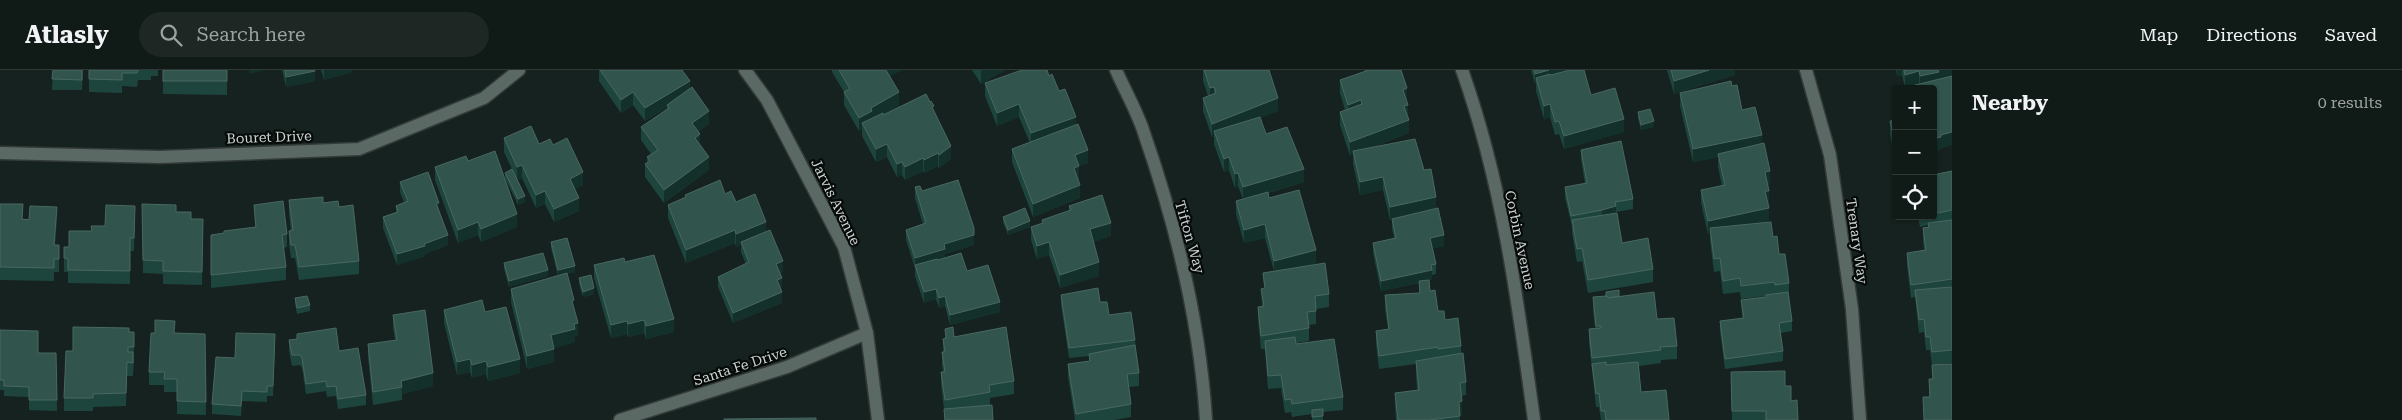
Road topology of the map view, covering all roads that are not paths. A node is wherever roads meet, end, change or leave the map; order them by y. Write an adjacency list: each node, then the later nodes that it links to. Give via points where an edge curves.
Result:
1 (519, 70): 6 (street, Bouret Drive, via 484,98 360,149 160,157)
2 (745, 70): 7 (street, Jarvis Avenue, via 767,100 844,247)
3 (1116, 70): 10 (street, Tifton Way, via 1144,131 1186,274 1204,386)
4 (1462, 70): 11 (street, Corbin Avenue, via 1478,113 1514,277)
5 (1806, 70): 12 (street, Trenary Way, via 1830,155 1852,309)
6 (0, 153)
7 (868, 333): 8 (street, Santa Fe Drive, via 787,367); 9 (street, Jarvis Avenue)
8 (620, 420)
9 (878, 420)
10 (1206, 420)
11 (1534, 420)
12 (1860, 420)

